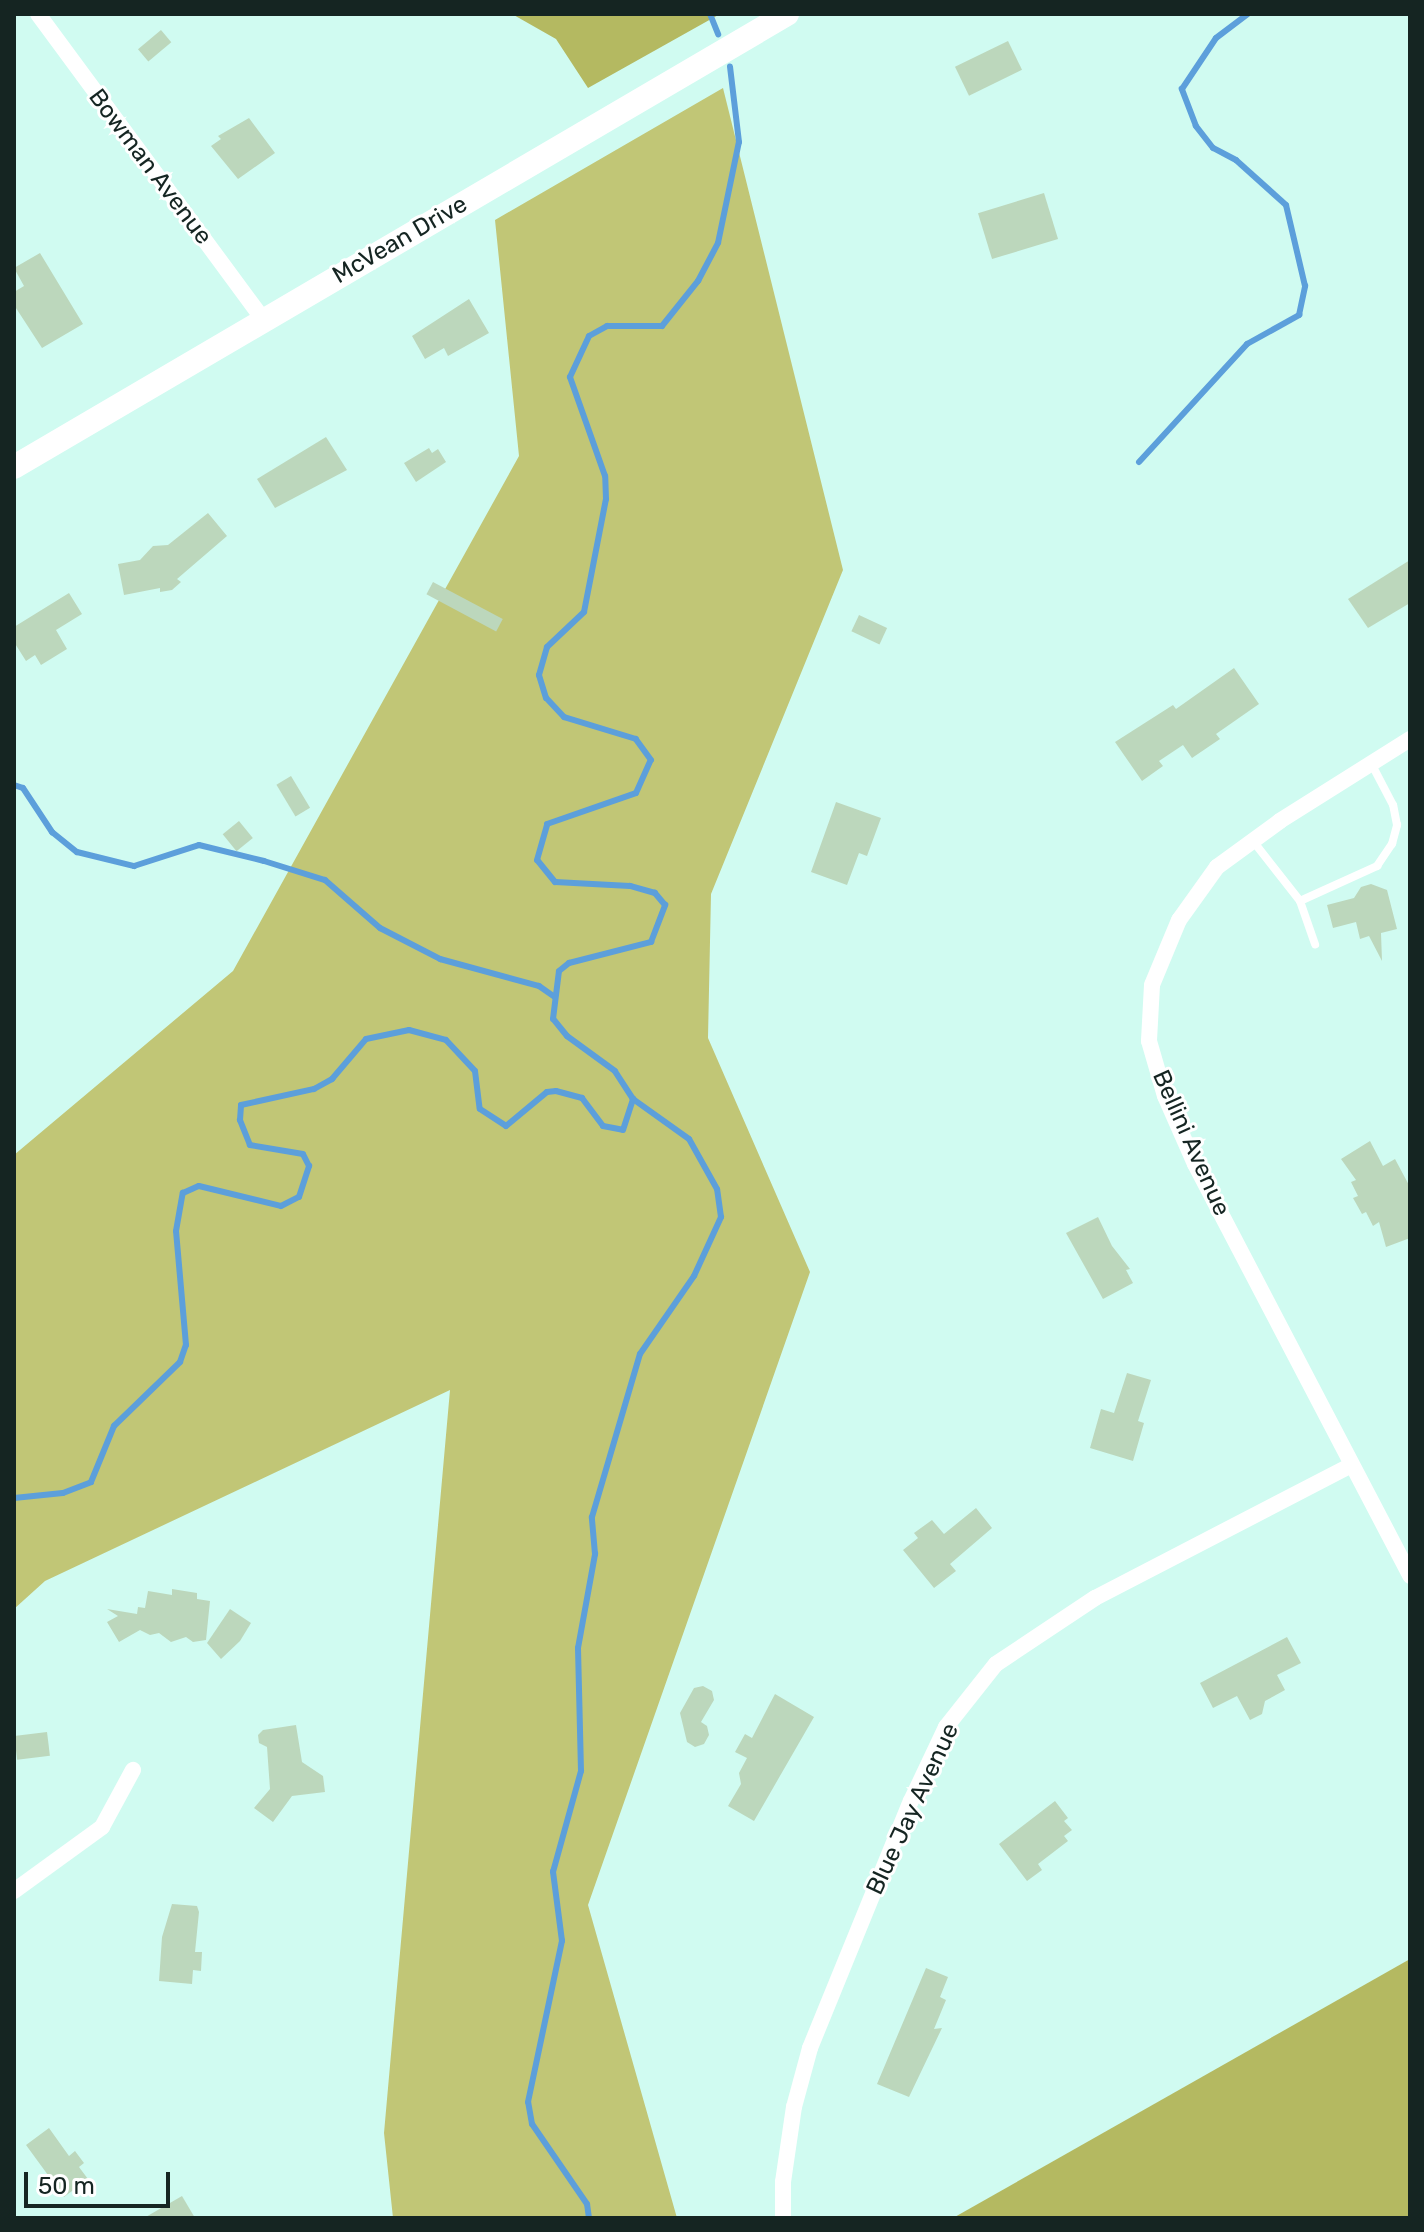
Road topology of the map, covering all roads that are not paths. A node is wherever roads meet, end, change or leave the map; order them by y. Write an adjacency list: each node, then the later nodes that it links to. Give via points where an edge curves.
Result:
1 (38, 14): 3 (street, Bowman Avenue)
2 (787, 14): 3 (main road, McVean Drive)
3 (264, 320): 4 (main road, McVean Drive)
4 (14, 467)
5 (1410, 739): 6 (street, Bellini Avenue)
6 (1371, 762): 7 (street, Bellini Avenue); 8 (lane, via 1393,805 1397,825 1392,844 1377,866)
7 (1253, 841): 8 (lane); 10 (street, Bellini Avenue, via 1217,867 1179,920 1152,985 1149,1041 1165,1096 1195,1164)
8 (1300, 901): 9 (lane)
9 (1315, 944)
10 (1352, 1465): 11 (street, Bellini Avenue); 14 (street, Blue Jay Avenue, via 1095,1598 996,1664 946,1727 810,2048 794,2107)
11 (1410, 1576)
12 (133, 1770): 13 (street, via 102,1827)
13 (14, 1891)
14 (783, 2218)

